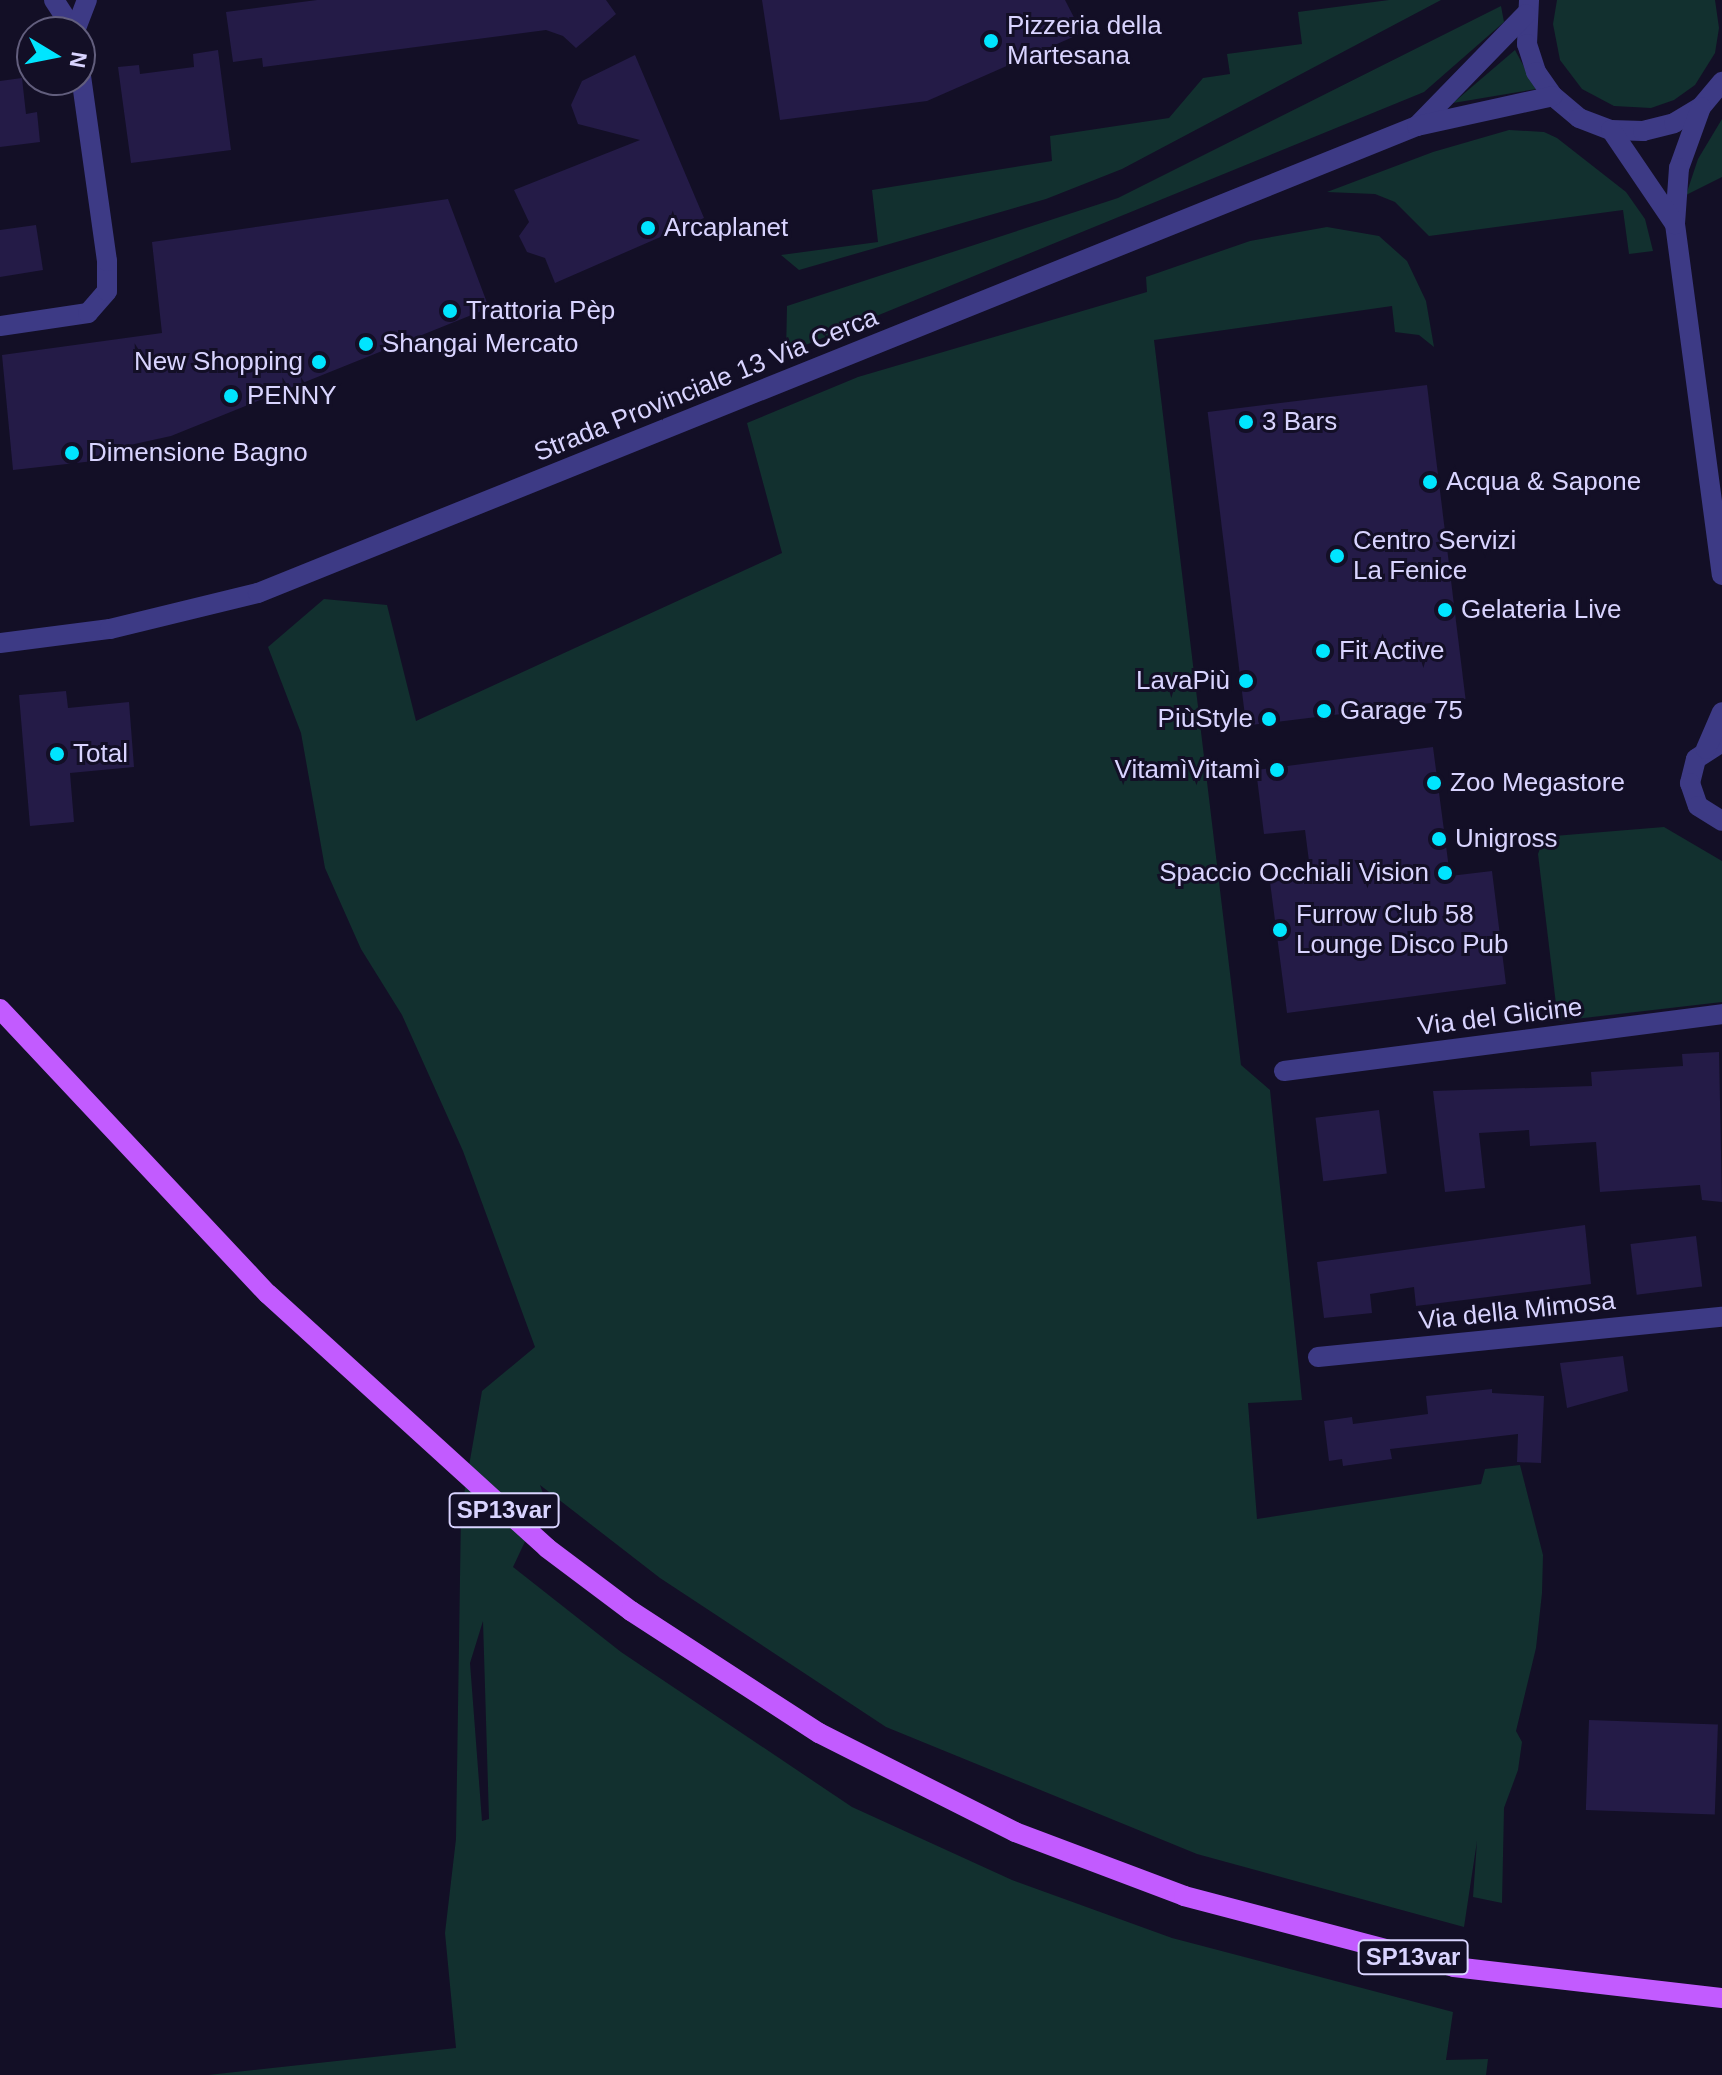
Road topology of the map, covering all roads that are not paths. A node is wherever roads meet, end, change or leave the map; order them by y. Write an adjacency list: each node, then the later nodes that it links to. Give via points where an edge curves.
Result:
1 (1527, 7): 4 (street, Strada Provinciale 13 Via Cerca, via 1527,44 1536,72); 6 (street, Strada Provinciale 13 Via Cerca)
2 (1722, 82): 5 (street, Strada Provinciale 13 Via Cerca)
3 (84, 96): 9 (street, via 107,291 88,313)
4 (1553, 96): 6 (street, Strada Provinciale 13 Via Cerca); 7 (street, Strada Provinciale 13 Via Cerca, via 1579,118)
5 (1701, 107): 7 (street, Strada Provinciale 13 Via Cerca, via 1653,129); 8 (street, via 1679,168)
6 (1417, 126): 11 (street, Strada Provinciale 13 Via Cerca, via 258,593 110,629)
7 (1611, 130): 8 (street)
8 (1675, 224): 10 (street)
9 (0, 326)
10 (1722, 575)
11 (0, 643)
12 (1722, 712): 13 (street)
13 (1714, 745): 14 (street, via 1693,765 1691,789 1698,806)
14 (1721, 822)
15 (0, 1009): 20 (main road, SP13var, via 268,1294 547,1548 631,1611 819,1733 1015,1832 1184,1896 1454,1967)
16 (1722, 1014): 17 (street, Via del Glicine)
17 (1284, 1071)
18 (1722, 1317): 19 (street, Via della Mimosa)
19 (1318, 1357)
20 (1722, 1998)

